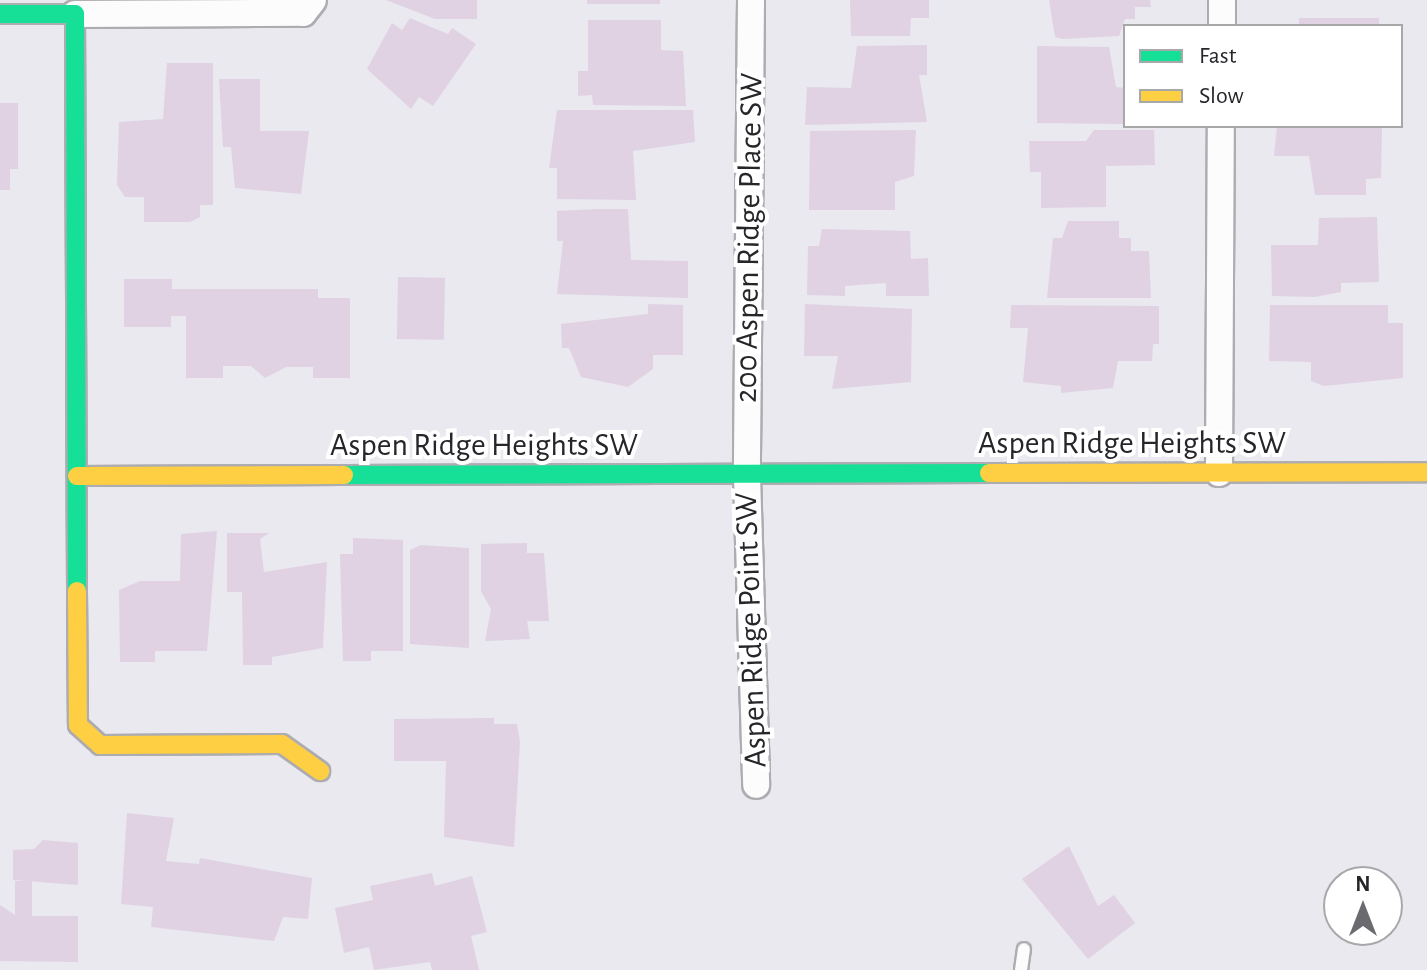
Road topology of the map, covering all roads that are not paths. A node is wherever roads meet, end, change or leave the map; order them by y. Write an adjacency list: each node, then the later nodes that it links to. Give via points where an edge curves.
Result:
1 (313, 0): 5 (street, via 303,13)
2 (751, 0): 10 (street, 200 Aspen Ridge Place SW)
3 (1222, 0): 6 (street)
4 (0, 14): 5 (street)
5 (75, 14): 11 (street)
6 (1222, 24)
7 (1221, 128): 9 (street)
8 (1427, 472): 9 (street, Aspen Ridge Heights SW)
9 (1219, 473): 10 (street, Aspen Ridge Heights SW)
10 (747, 475): 11 (street, Aspen Ridge Heights SW); 13 (street, Aspen Ridge Point SW)
11 (77, 476): 12 (street, via 78,725 100,745 282,744)
12 (320, 771)
13 (756, 785)
14 (1024, 949): 15 (lane)
15 (1021, 970)

